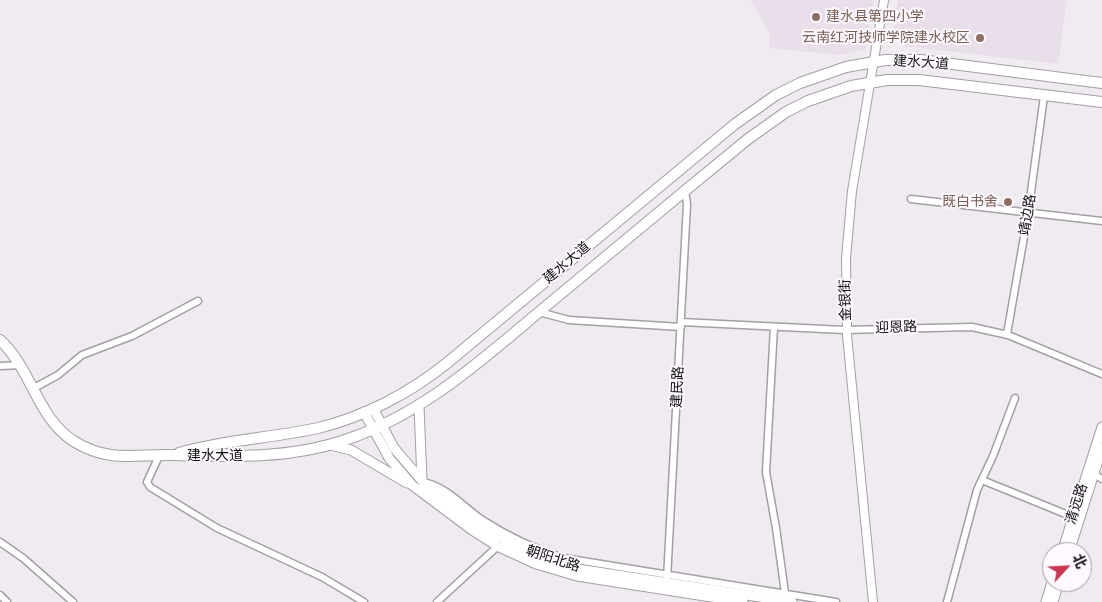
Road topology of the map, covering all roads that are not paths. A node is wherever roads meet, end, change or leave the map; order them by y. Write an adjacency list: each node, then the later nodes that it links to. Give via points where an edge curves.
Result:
1 (884, 0): 2 (street, 金银街)
2 (874, 62): 3 (street, 金银街); 4 (main road, 建水大道, via 921,60); 24 (main road, 建水大道, via 811,78 776,95 437,371 406,392)
3 (870, 82): 5 (main road, 建水大道, via 919,80); 7 (main road, 建水大道, via 818,97 786,112); 15 (street, 金银街, via 849,214)
4 (1102, 83)
5 (1044, 96): 6 (main road, 建水大道); 9 (street, 靖边路)
6 (1102, 102)
7 (685, 191): 12 (main road, 建水大道); 13 (street, 建民路)
8 (911, 199): 9 (street)
9 (1028, 214): 10 (street); 16 (street, 靖边路)
10 (1102, 222)
11 (198, 301): 21 (street, via 132,336 82,355)
12 (538, 312): 13 (street, 迎恩路, via 568,320); 23 (main road, 建水大道, via 449,386)
13 (681, 325): 14 (street, 迎恩路); 41 (street, 建民路)
14 (774, 327): 15 (street, 迎恩路); 42 (street, via 766,472)
15 (847, 330): 16 (street, 迎恩路, via 967,326); 51 (street, 金银街)
16 (1006, 334): 20 (street, 迎恩路)
17 (0, 340): 18 (main road)
18 (22, 365): 19 (street); 21 (main road)
19 (0, 366)
20 (1102, 374)
21 (34, 388): 30 (main road, via 52,421 76,442 110,456)
22 (1014, 398): 33 (street)
23 (419, 406): 25 (main road, 建水大道); 34 (main road)
24 (369, 410): 25 (main road, 朝阳北路); 29 (main road, 建水大道, via 317,428)
25 (378, 427): 27 (main road, 建水大道); 34 (main road, 朝阳北路); 35 (main road, 朝阳北路, via 390,458)
26 (1102, 427): 36 (main road, 清远路)
27 (330, 445): 29 (main road, 建水大道, via 270,455); 35 (main road, via 351,450 393,477)
28 (1102, 448): 31 (main road, 清远路)
29 (171, 455): 30 (main road)
30 (159, 456): 46 (street, via 147,482 150,487 217,528 322,577)
31 (1094, 474): 32 (street); 39 (main road, 清远路)
32 (1102, 479)
33 (982, 480): 36 (street); 52 (street)
34 (422, 482): 41 (main road, 朝阳北路, via 477,524 525,552 578,568)
35 (412, 485): 40 (main road, 朝阳北路)
36 (1073, 516): 38 (main road, 清远路)
37 (0, 542): 45 (street, via 24,558)
38 (1065, 542)
39 (1072, 542)
40 (498, 546): 47 (street); 48 (main road, 朝阳北路, via 536,564 577,576)
41 (667, 579): 42 (street); 49 (main road, 朝阳北路)
42 (784, 593): 50 (street)
43 (0, 595): 44 (street)
44 (6, 602)
45 (73, 602)
46 (364, 602)
47 (437, 602)
48 (743, 602)
49 (792, 602)
50 (836, 602)
51 (873, 602)
52 (947, 602)

